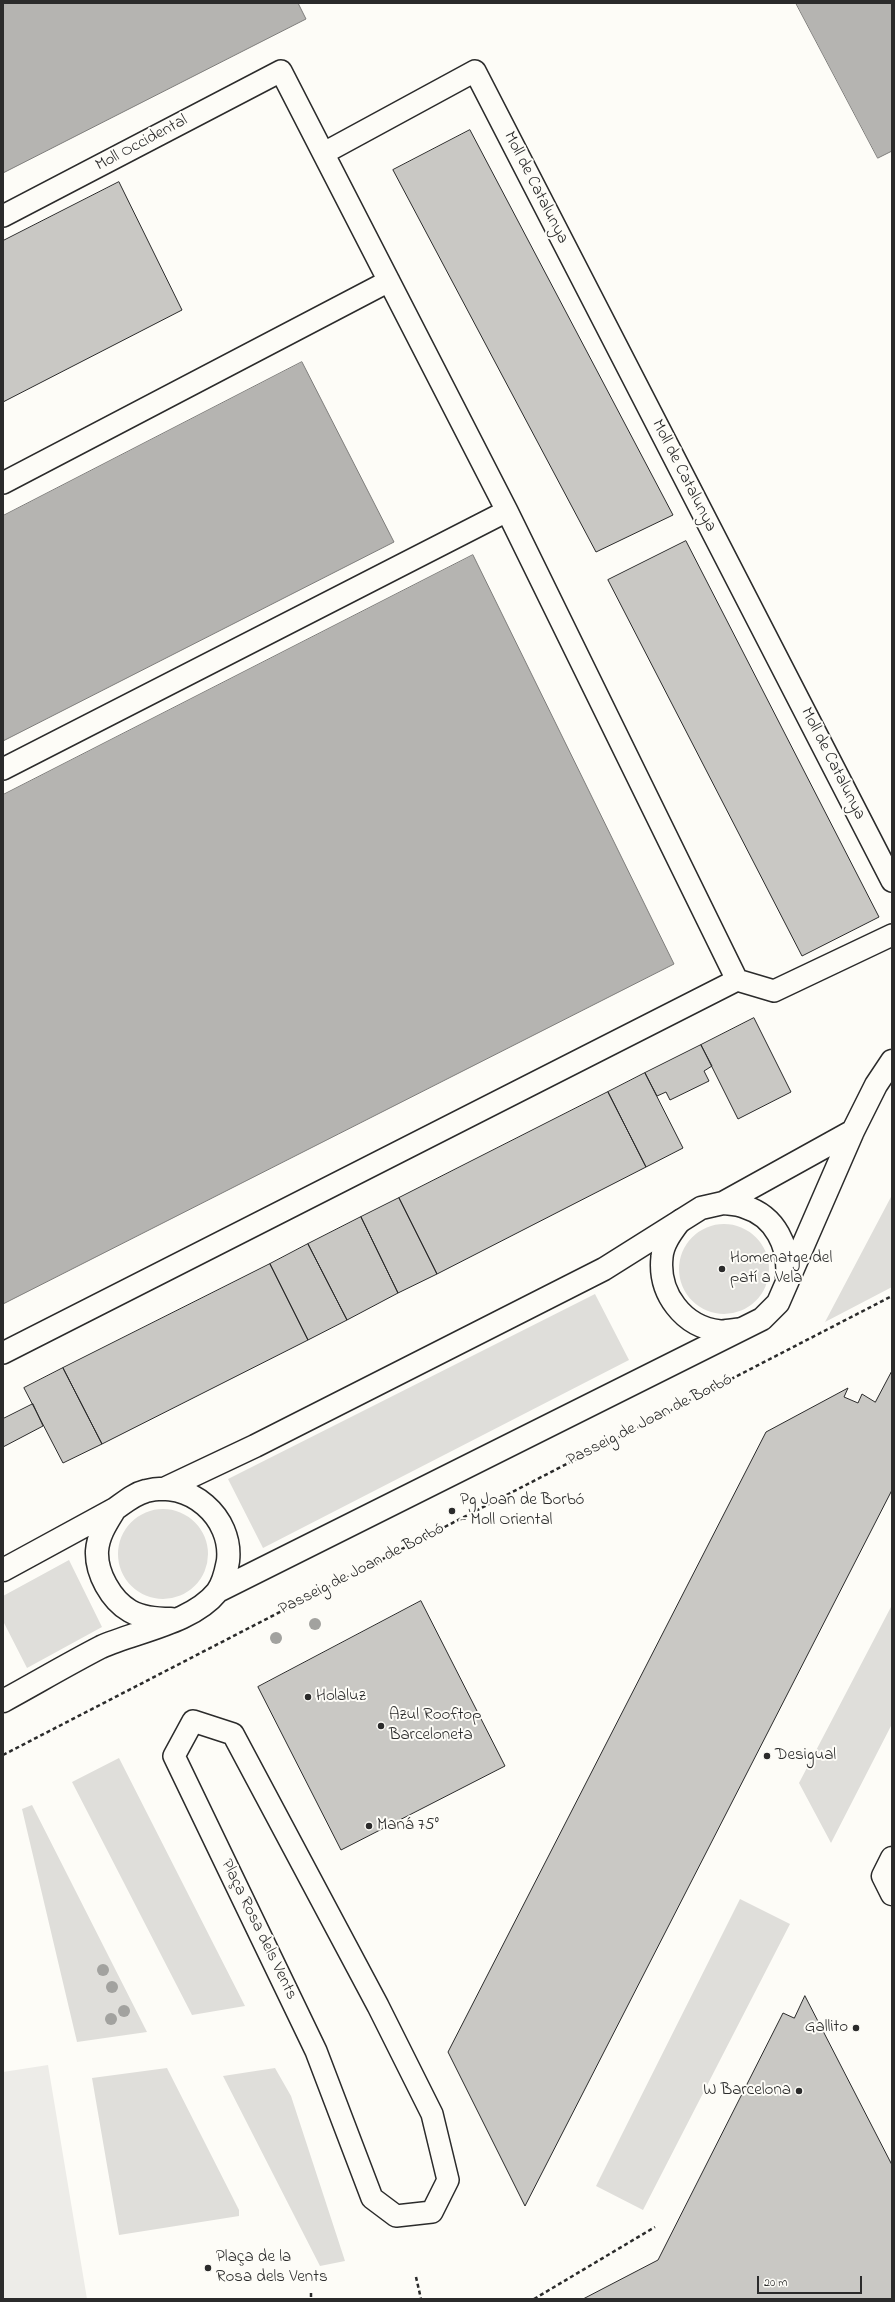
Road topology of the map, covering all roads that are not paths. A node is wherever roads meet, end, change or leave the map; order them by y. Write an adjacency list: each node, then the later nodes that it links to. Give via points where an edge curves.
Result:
1 (324, 154): 2 (lane, Moll Occidental, via 281,71); 3 (lane); 7 (lane, Moll de Catalunya, via 475,71)
2 (3, 216)
3 (389, 280): 4 (lane); 5 (lane)
4 (3, 482)
5 (507, 510): 6 (lane); 9 (lane)
6 (3, 769)
7 (892, 881)
8 (892, 935): 9 (lane, via 774,991)
9 (737, 980): 16 (lane)
10 (892, 1062): 11 (street, via 876,1085)
11 (853, 1131): 12 (street); 14 (street)
12 (723, 1203): 13 (street, via 701,1208); 14 (street, via 746,1207 768,1221 779,1234 786,1249)
13 (682, 1220): 15 (lane, via 668,1236 662,1256 662,1278 669,1298 681,1314 700,1326 720,1331); 17 (street, via 604,1270 255,1446)
14 (787, 1282): 15 (street, via 778,1303 762,1319)
15 (741, 1329): 20 (street)
16 (3, 1353)
17 (164, 1489): 18 (street, via 146,1491); 20 (street, via 184,1492 201,1501 216,1515 225,1533 229,1552 226,1572)
18 (115, 1509): 19 (street); 21 (street, via 103,1529 97,1551 101,1575 112,1595 129,1611 151,1618)
19 (3, 1570)
20 (218, 1590): 21 (street, via 206,1604 192,1614)
21 (174, 1619): 22 (street, via 102,1647)
22 (3, 1701)
23 (892, 1858): 24 (street, via 883,1876)
24 (892, 1894)
25 (378, 2006): 25 (lane, Plaça Rosa dels Vents, via 233,1734 193,1721 174,1756 316,2051 372,2198 396,2216 432,2212 448,2180 432,2114)

